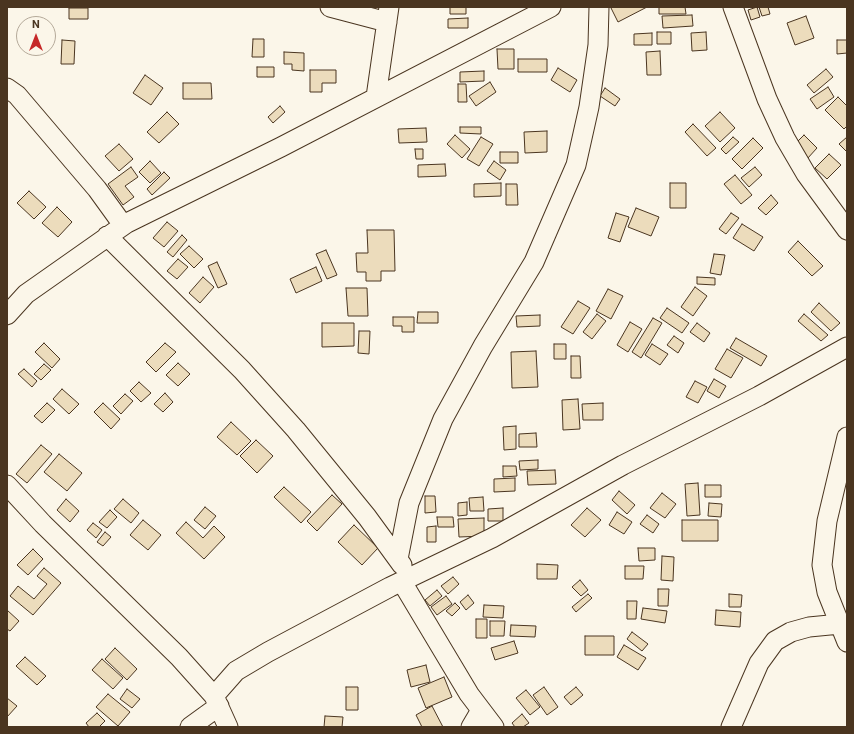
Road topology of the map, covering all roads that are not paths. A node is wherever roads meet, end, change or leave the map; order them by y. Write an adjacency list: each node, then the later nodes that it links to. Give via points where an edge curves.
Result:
1 (330, 7): 5 (street)
2 (551, 7): 7 (street)
3 (599, 7): 15 (street, via 598,45 589,107 576,165 534,262 483,346 443,419 409,503)
4 (733, 7): 9 (street, via 767,99 785,138 806,174)
5 (388, 14): 7 (street)
6 (7, 88): 8 (street, via 17,96 97,189)
7 (376, 97): 8 (street)
8 (124, 225): 10 (street)
9 (847, 230)
10 (108, 236): 11 (street, via 26,294); 15 (street, via 242,370 367,517)
11 (7, 315)
12 (847, 347): 16 (street, via 759,396 623,465 492,538)
13 (847, 438): 17 (street, via 827,521 822,565 827,592)
14 (7, 485): 19 (street, via 179,657)
15 (398, 559): 16 (street)
16 (407, 579): 19 (street, via 236,671); 20 (street)
17 (842, 620): 18 (street); 25 (street, via 791,632 774,641 759,663)
18 (847, 642)
19 (217, 701): 21 (street); 22 (street)
20 (481, 710): 23 (street); 24 (street)
21 (190, 727)
22 (228, 727)
23 (471, 727)
24 (494, 727)
25 (731, 727)

